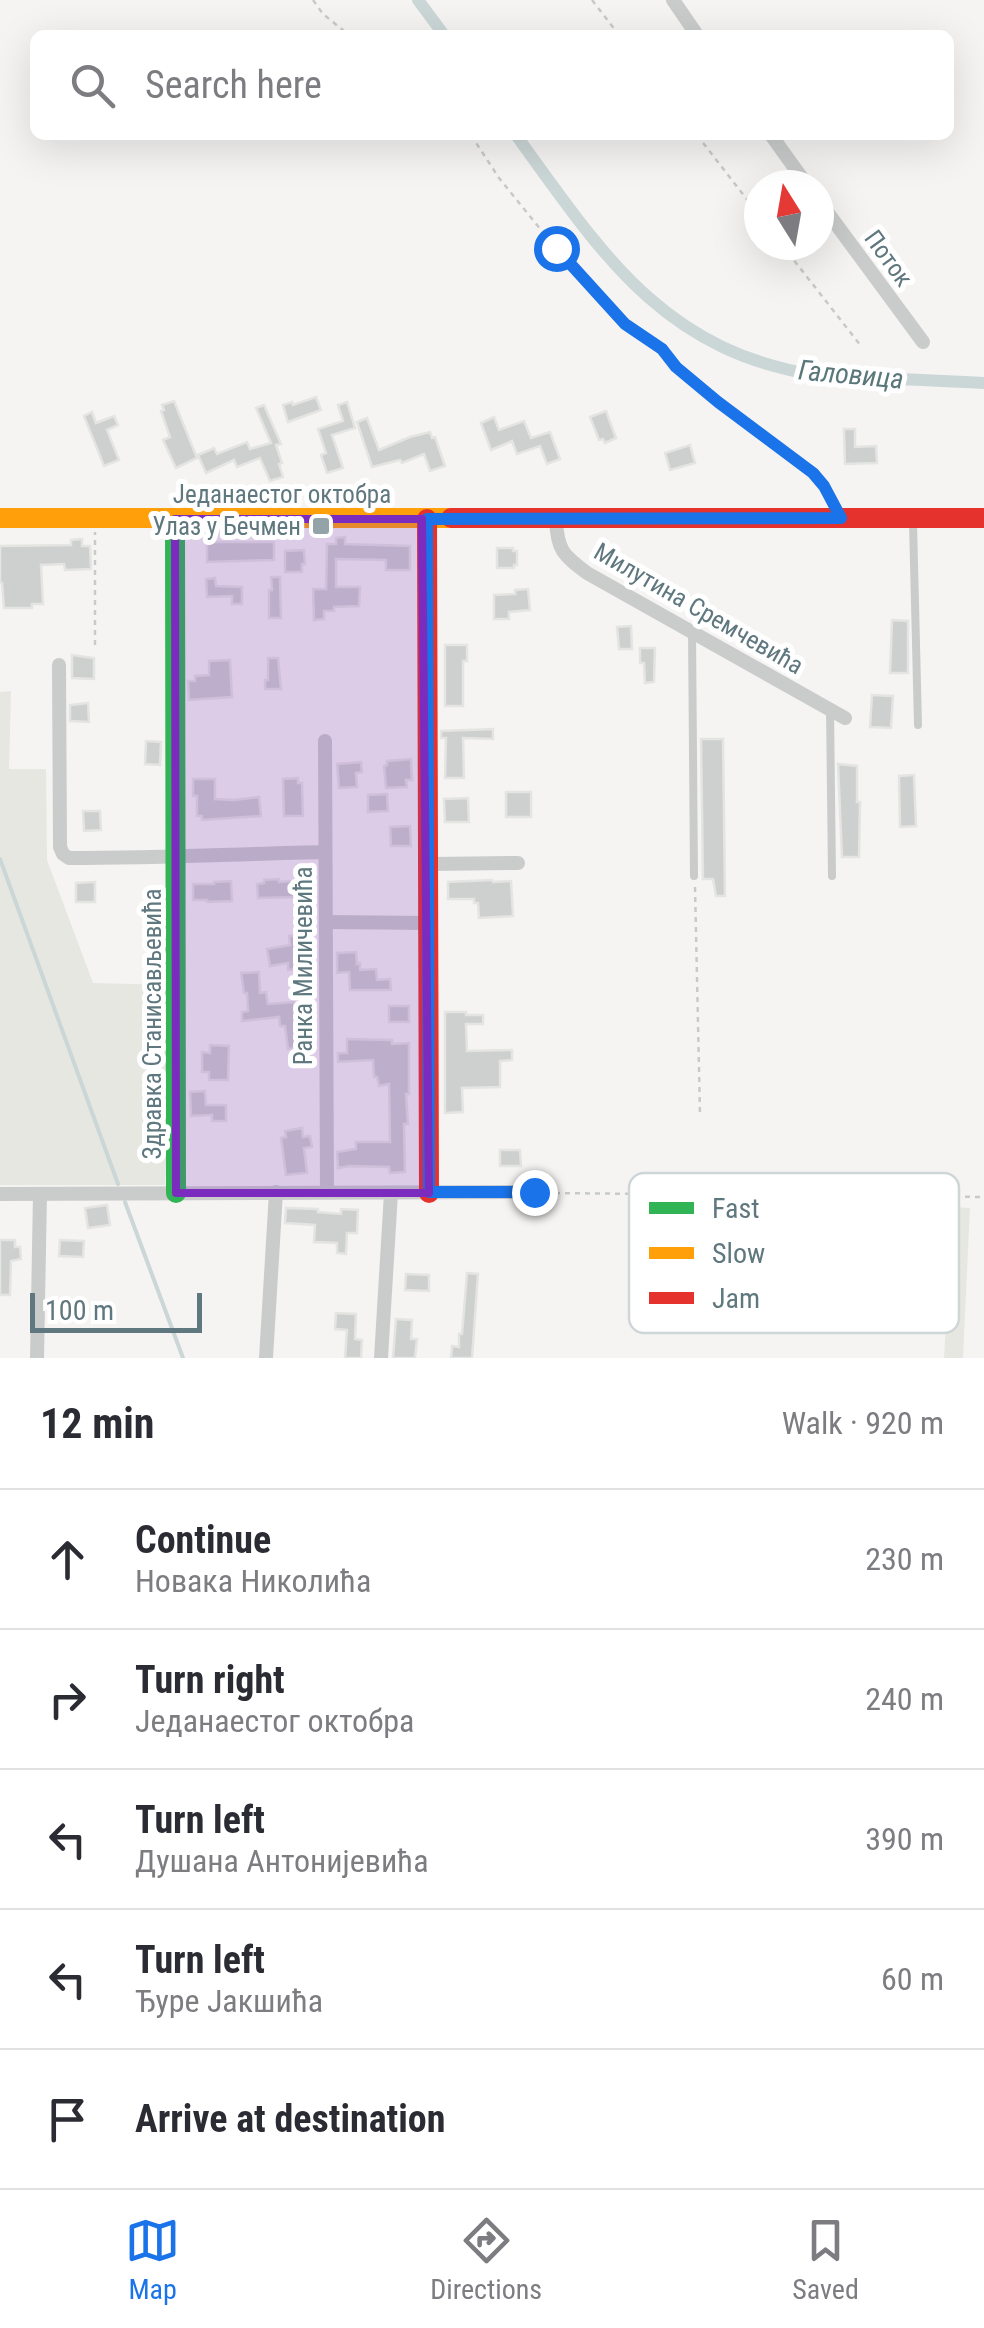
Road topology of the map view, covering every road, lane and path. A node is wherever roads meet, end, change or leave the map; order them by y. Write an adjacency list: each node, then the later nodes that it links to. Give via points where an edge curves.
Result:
1 (313, 0): 4 (path)
2 (592, 0): 5 (path)
3 (673, 0): 6 (street)
4 (343, 30)
5 (615, 30)
6 (694, 30)
7 (474, 140): 17 (path, via 625,324 813,473)
8 (701, 140): 11 (path)
9 (775, 140): 10 (street)
10 (797, 170)
11 (744, 196)
12 (834, 221): 14 (street, Поток)
13 (794, 260): 15 (path)
14 (923, 342)
15 (860, 346)
16 (0, 518): 20 (street, Једанаестог октобра)
17 (841, 518): 18 (street, Једанаестог октобра); 23 (street, Једанаестог октобра)
18 (912, 518): 19 (street, Једанаестог октобра); 29 (lane)
19 (984, 518)
20 (95, 519): 21 (street, Једанаестог октобра); 25 (path)
21 (175, 519): 22 (street, Једанаестог октобра); 32 (street, Здравка Станисављевића)
22 (427, 519): 23 (street, Једанаестог октобра); 34 (street)
23 (556, 519): 24 (street, Милутина Сремчевића, via 565,557)
24 (692, 631): 27 (street, Милутина Сремчевића); 35 (lane)
25 (95, 645)
26 (59, 665): 32 (street, via 62,854)
27 (830, 709): 28 (street, Милутина Сремчевића); 36 (lane)
28 (845, 718)
29 (918, 725)
30 (325, 740): 31 (street, Ранка Миличевића)
31 (326, 852): 32 (street, Здравка Станисављевића); 37 (street, Ранка Миличевића)
32 (176, 856): 40 (street, Здравка Станисављевића)
33 (518, 863): 34 (street)
34 (430, 864): 38 (street)
35 (694, 876): 39 (path)
36 (832, 876)
37 (326, 922): 38 (street); 42 (street, Ранка Миличевића)
38 (430, 923): 43 (street)
39 (700, 1114)
40 (176, 1192): 41 (street); 48 (street)
41 (276, 1192): 42 (street); 52 (street)
42 (327, 1192): 45 (street)
43 (429, 1192): 44 (street); 45 (street)
44 (534, 1192): 46 (path)
45 (391, 1193): 53 (street)
46 (629, 1193)
47 (0, 1194): 48 (street)
48 (40, 1194): 51 (street)
49 (959, 1197): 50 (path)
50 (984, 1197)
51 (38, 1358)
52 (266, 1358)
53 (381, 1358)

